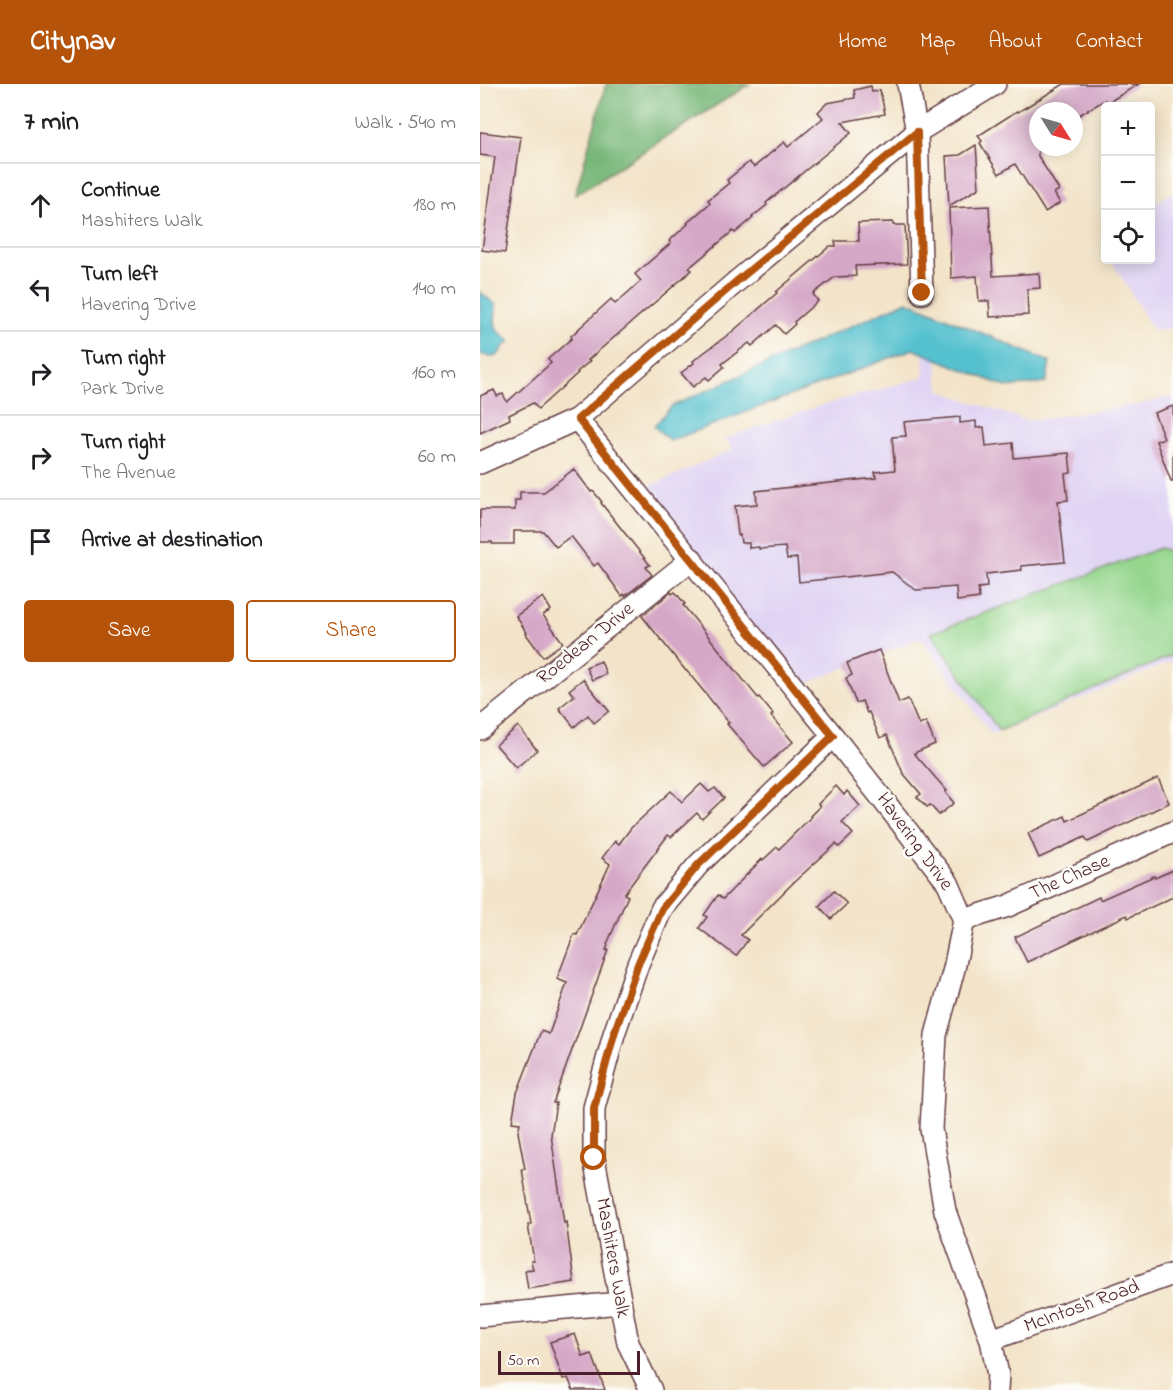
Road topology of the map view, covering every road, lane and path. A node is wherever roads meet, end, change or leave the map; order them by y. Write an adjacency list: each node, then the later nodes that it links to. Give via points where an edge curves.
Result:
1 (909, 84): 3 (street)
2 (995, 84): 3 (street)
3 (917, 132): 4 (street); 5 (street)
4 (922, 293)
5 (578, 419): 6 (street); 7 (street, Havering Drive)
6 (480, 463)
7 (692, 559): 8 (street, Roedean Drive); 9 (street, Havering Drive)
8 (480, 729)
9 (833, 736): 11 (street, Havering Drive, via 948,883); 13 (street, Mashiters Walk, via 698,865 662,909 638,964 594,1108 594,1158)
10 (1173, 832): 11 (street, The Chase, via 1008,906)
11 (964, 920): 15 (street, via 936,1035 931,1129 945,1211)
12 (1173, 1274): 15 (street, McIntosh Road)
13 (620, 1303): 14 (street); 16 (street, Mashiters Walk, via 628,1343)
14 (480, 1316)
15 (991, 1340): 17 (street)
16 (651, 1390)
17 (997, 1390)

